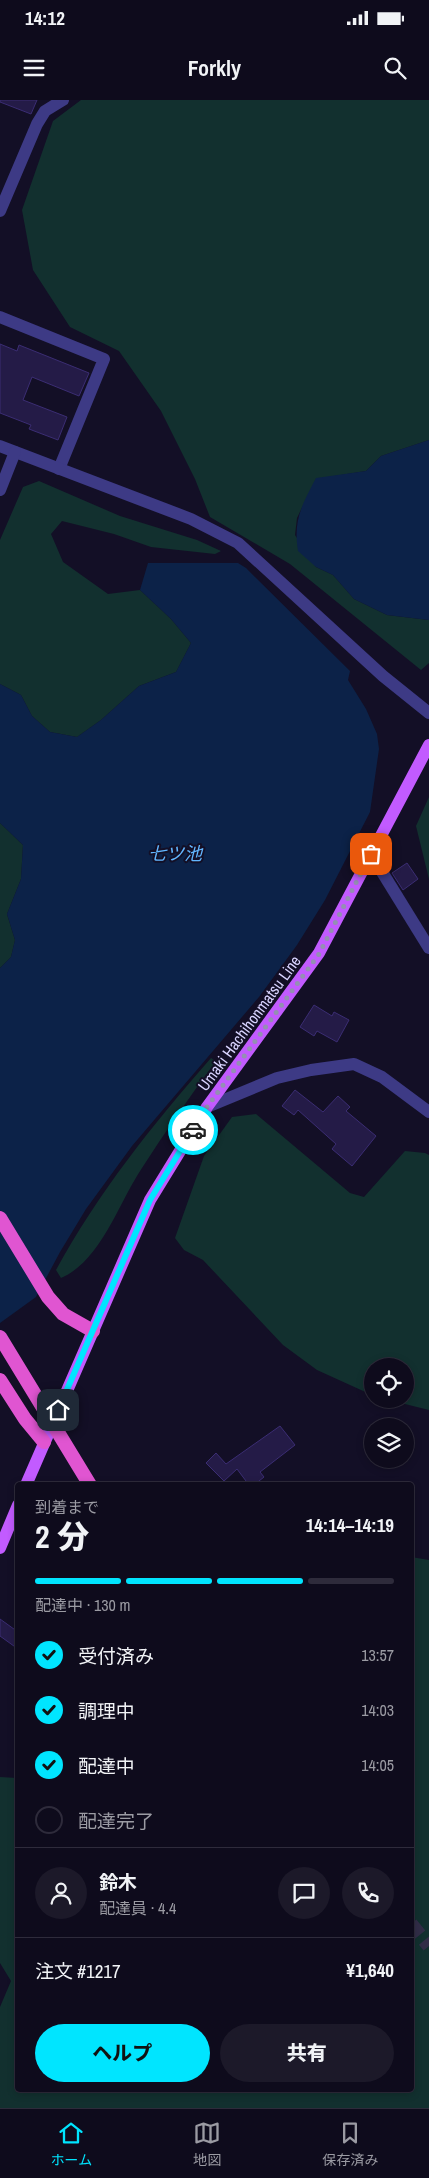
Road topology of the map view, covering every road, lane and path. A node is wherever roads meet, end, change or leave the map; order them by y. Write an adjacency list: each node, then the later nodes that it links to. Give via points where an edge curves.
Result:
1 (63, 100): 2 (street, via 46,111 37,124)
2 (4, 190): 3 (street)
3 (0, 211)
4 (0, 317): 7 (street, via 104,359)
5 (0, 446): 6 (street)
6 (15, 452): 7 (street); 8 (street)
7 (59, 469): 9 (street, via 191,519 238,543 383,676)
8 (0, 490)
9 (429, 713)
10 (429, 745): 11 (main road, Umaki Hachihonmatsu Line)
11 (371, 854): 12 (street); 13 (main road, Umaki Hachihonmatsu Line, via 319,954)
12 (429, 948)
13 (207, 1107): 14 (street, via 277,1078 354,1064 382,1077); 16 (main road, Umaki Hachihonmatsu Line, via 150,1200)
14 (429, 1112)
15 (0, 1218): 16 (highway, via 48,1297 63,1314)
16 (93, 1331): 19 (main road, Umaki Hachihonmatsu Line)
17 (0, 1337): 21 (highway, bridge)
18 (0, 1380): 19 (highway)
19 (44, 1442): 20 (main road, Umaki Hachihonmatsu Line)
20 (27, 1482)
21 (88, 1482)
22 (15, 1512): 23 (main road)
23 (0, 1548)

